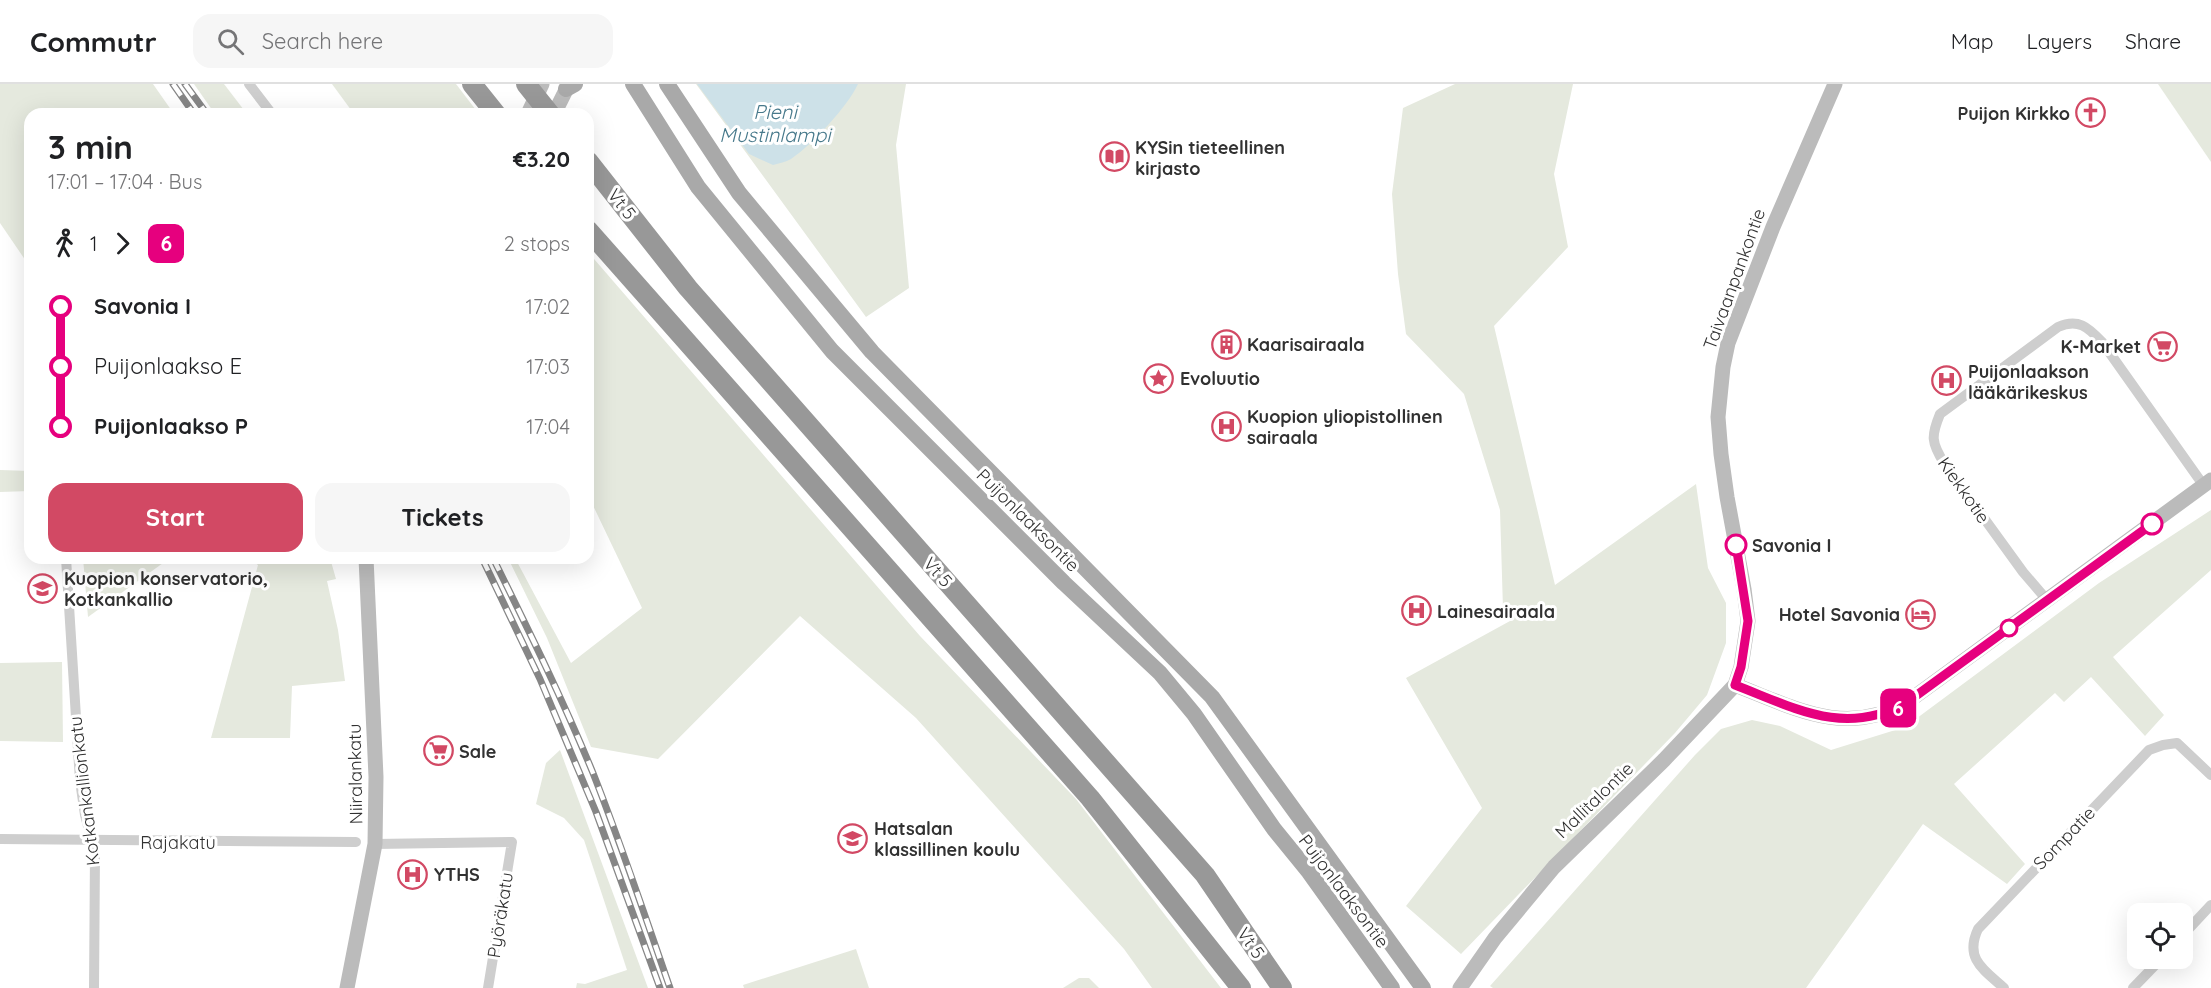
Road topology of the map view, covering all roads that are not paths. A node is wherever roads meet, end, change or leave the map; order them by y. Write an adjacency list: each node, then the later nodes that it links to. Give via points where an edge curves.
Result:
1 (249, 84): 9 (street)
2 (525, 84): 12 (highway, bridge)
3 (542, 84): 11 (street)
4 (633, 84): 35 (main road, Puijonlaaksontie, via 698,187 832,351 1064,583 1160,673 1194,714)
5 (668, 84): 36 (main road, Puijonlaaksontie, via 739,193 872,352 1212,698)
6 (1835, 84): 20 (street, Taivaanpankontie, via 1773,227 1728,343 1723,367 1719,426 1744,589)
7 (474, 86): 10 (highway)
8 (570, 86): 13 (street)
9 (267, 108)
10 (490, 108)
11 (531, 108)
12 (547, 108)
13 (556, 108)
14 (594, 168): 34 (highway, Vt 5, via 688,288 1205,876)
15 (594, 237): 33 (highway, Vt 5, via 1090,798)
16 (2208, 483): 19 (street); 19 (street, Kiekkotie, via 2089,328 2067,323 2048,334 1940,414 1933,430 1933,446 1944,463)
17 (66, 564): 24 (street, Kotkankallionkatu, via 78,758 85,815)
18 (366, 564): 26 (street, Niiralankatu, via 376,777)
19 (2047, 600): 21 (street, via 1906,703 1869,718 1848,720 1813,714)
20 (1746, 639): 21 (street, Mallitalontie)
21 (1735, 685): 37 (street, Mallitalontie, via 1554,867 1495,938)
22 (2211, 775): 38 (street, Sompatie, via 2177,743 2149,750 1978,929 1972,941 1974,954 1979,965)
23 (0, 839): 24 (street, Rajakatu)
24 (93, 842): 25 (street, Rajakatu); 30 (street, Kotkankallionkatu)
25 (356, 842)
26 (375, 844): 31 (street, Niiralankatu); 32 (street, Pyöräkatu, via 512,842)
27 (2211, 904): 28 (street)
28 (2193, 924)
29 (2151, 969): 39 (street)
30 (94, 988)
31 (347, 988)
32 (488, 988)
33 (1241, 988)
34 (1282, 988)
35 (1392, 988)
36 (1423, 988)
37 (1460, 988)
38 (2004, 988)
39 (2133, 988)

